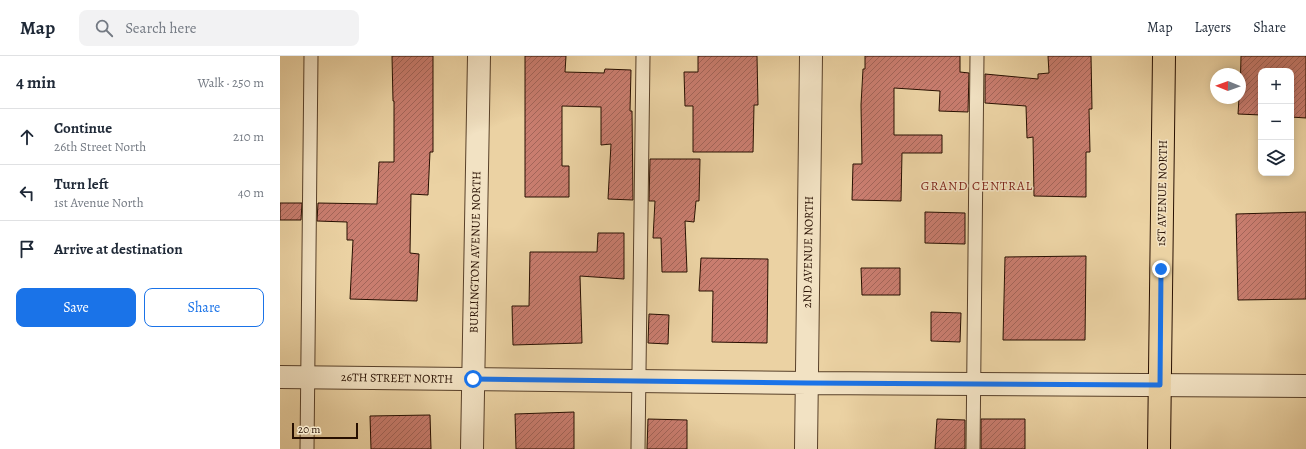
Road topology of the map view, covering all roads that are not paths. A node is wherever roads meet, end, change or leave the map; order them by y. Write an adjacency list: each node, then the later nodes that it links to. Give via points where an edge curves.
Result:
1 (311, 56): 8 (lane)
2 (479, 56): 9 (street, BURLINGTON AVENUE NORTH)
3 (643, 56): 10 (lane)
4 (811, 56): 11 (street, 2ND AVENUE NORTH)
5 (977, 56): 12 (lane)
6 (1164, 56): 13 (main road, 1ST AVENUE NORTH)
7 (280, 377): 8 (street, 26TH STREET NORTH)
8 (308, 377): 9 (street, 26TH STREET NORTH); 15 (lane)
9 (473, 379): 10 (street, 26TH STREET NORTH); 16 (street, BURLINGTON AVENUE NORTH)
10 (639, 381): 11 (street, 26TH STREET NORTH); 17 (lane)
11 (807, 383): 12 (street, 26TH STREET NORTH); 18 (street, 2ND AVENUE NORTH)
12 (974, 384): 13 (street, 26TH STREET NORTH); 19 (lane)
13 (1160, 385): 14 (street, 26TH STREET NORTH); 20 (main road, 1ST AVENUE NORTH)
14 (1306, 386)
15 (307, 449)
16 (472, 449)
17 (638, 449)
18 (806, 449)
19 (973, 449)
20 (1159, 449)

